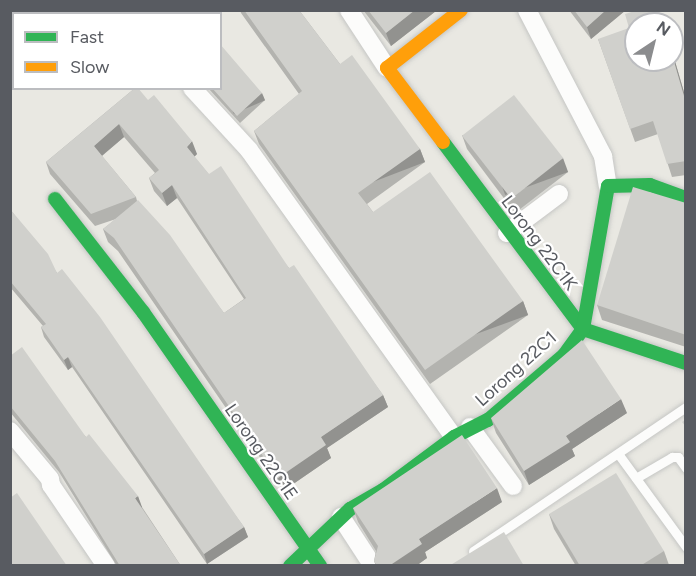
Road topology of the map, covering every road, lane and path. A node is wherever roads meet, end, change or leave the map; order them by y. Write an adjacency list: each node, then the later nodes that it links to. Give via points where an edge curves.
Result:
1 (349, 10): 4 (street)
2 (461, 10): 4 (street)
3 (527, 10): 6 (street, via 603,156)
4 (387, 68): 10 (street, Lorong 22C1K)
5 (194, 90): 16 (street, via 249,150)
6 (608, 186): 8 (street, via 650,185); 11 (street, Lorong 22C1)
7 (559, 194): 10 (street)
8 (686, 198)
9 (55, 199): 23 (street, Lorong 22C1E, via 143,312 270,499)
10 (507, 233): 11 (street, Lorong 22C1K)
11 (583, 329): 12 (street); 14 (street, Lorong 22C1, via 555,363 488,420)
12 (686, 363)
13 (686, 407): 17 (lane)
14 (470, 428): 16 (street, Lorong 22C1); 20 (street)
15 (10, 431): 25 (street, via 50,479)
16 (454, 437): 21 (street, Lorong 22C1)
17 (619, 455): 19 (lane); 24 (lane)
18 (686, 468): 19 (lane, via 678,457 672,457)
19 (636, 478): 22 (lane)
20 (513, 486)
21 (341, 517): 23 (street, Lorong 22C1); 28 (street)
22 (684, 540)
23 (307, 546): 26 (street, Lorong 22C1); 27 (street, Lorong 22C1E)
24 (461, 559)
25 (106, 566)
26 (290, 566)
27 (320, 566)
28 (373, 566)

